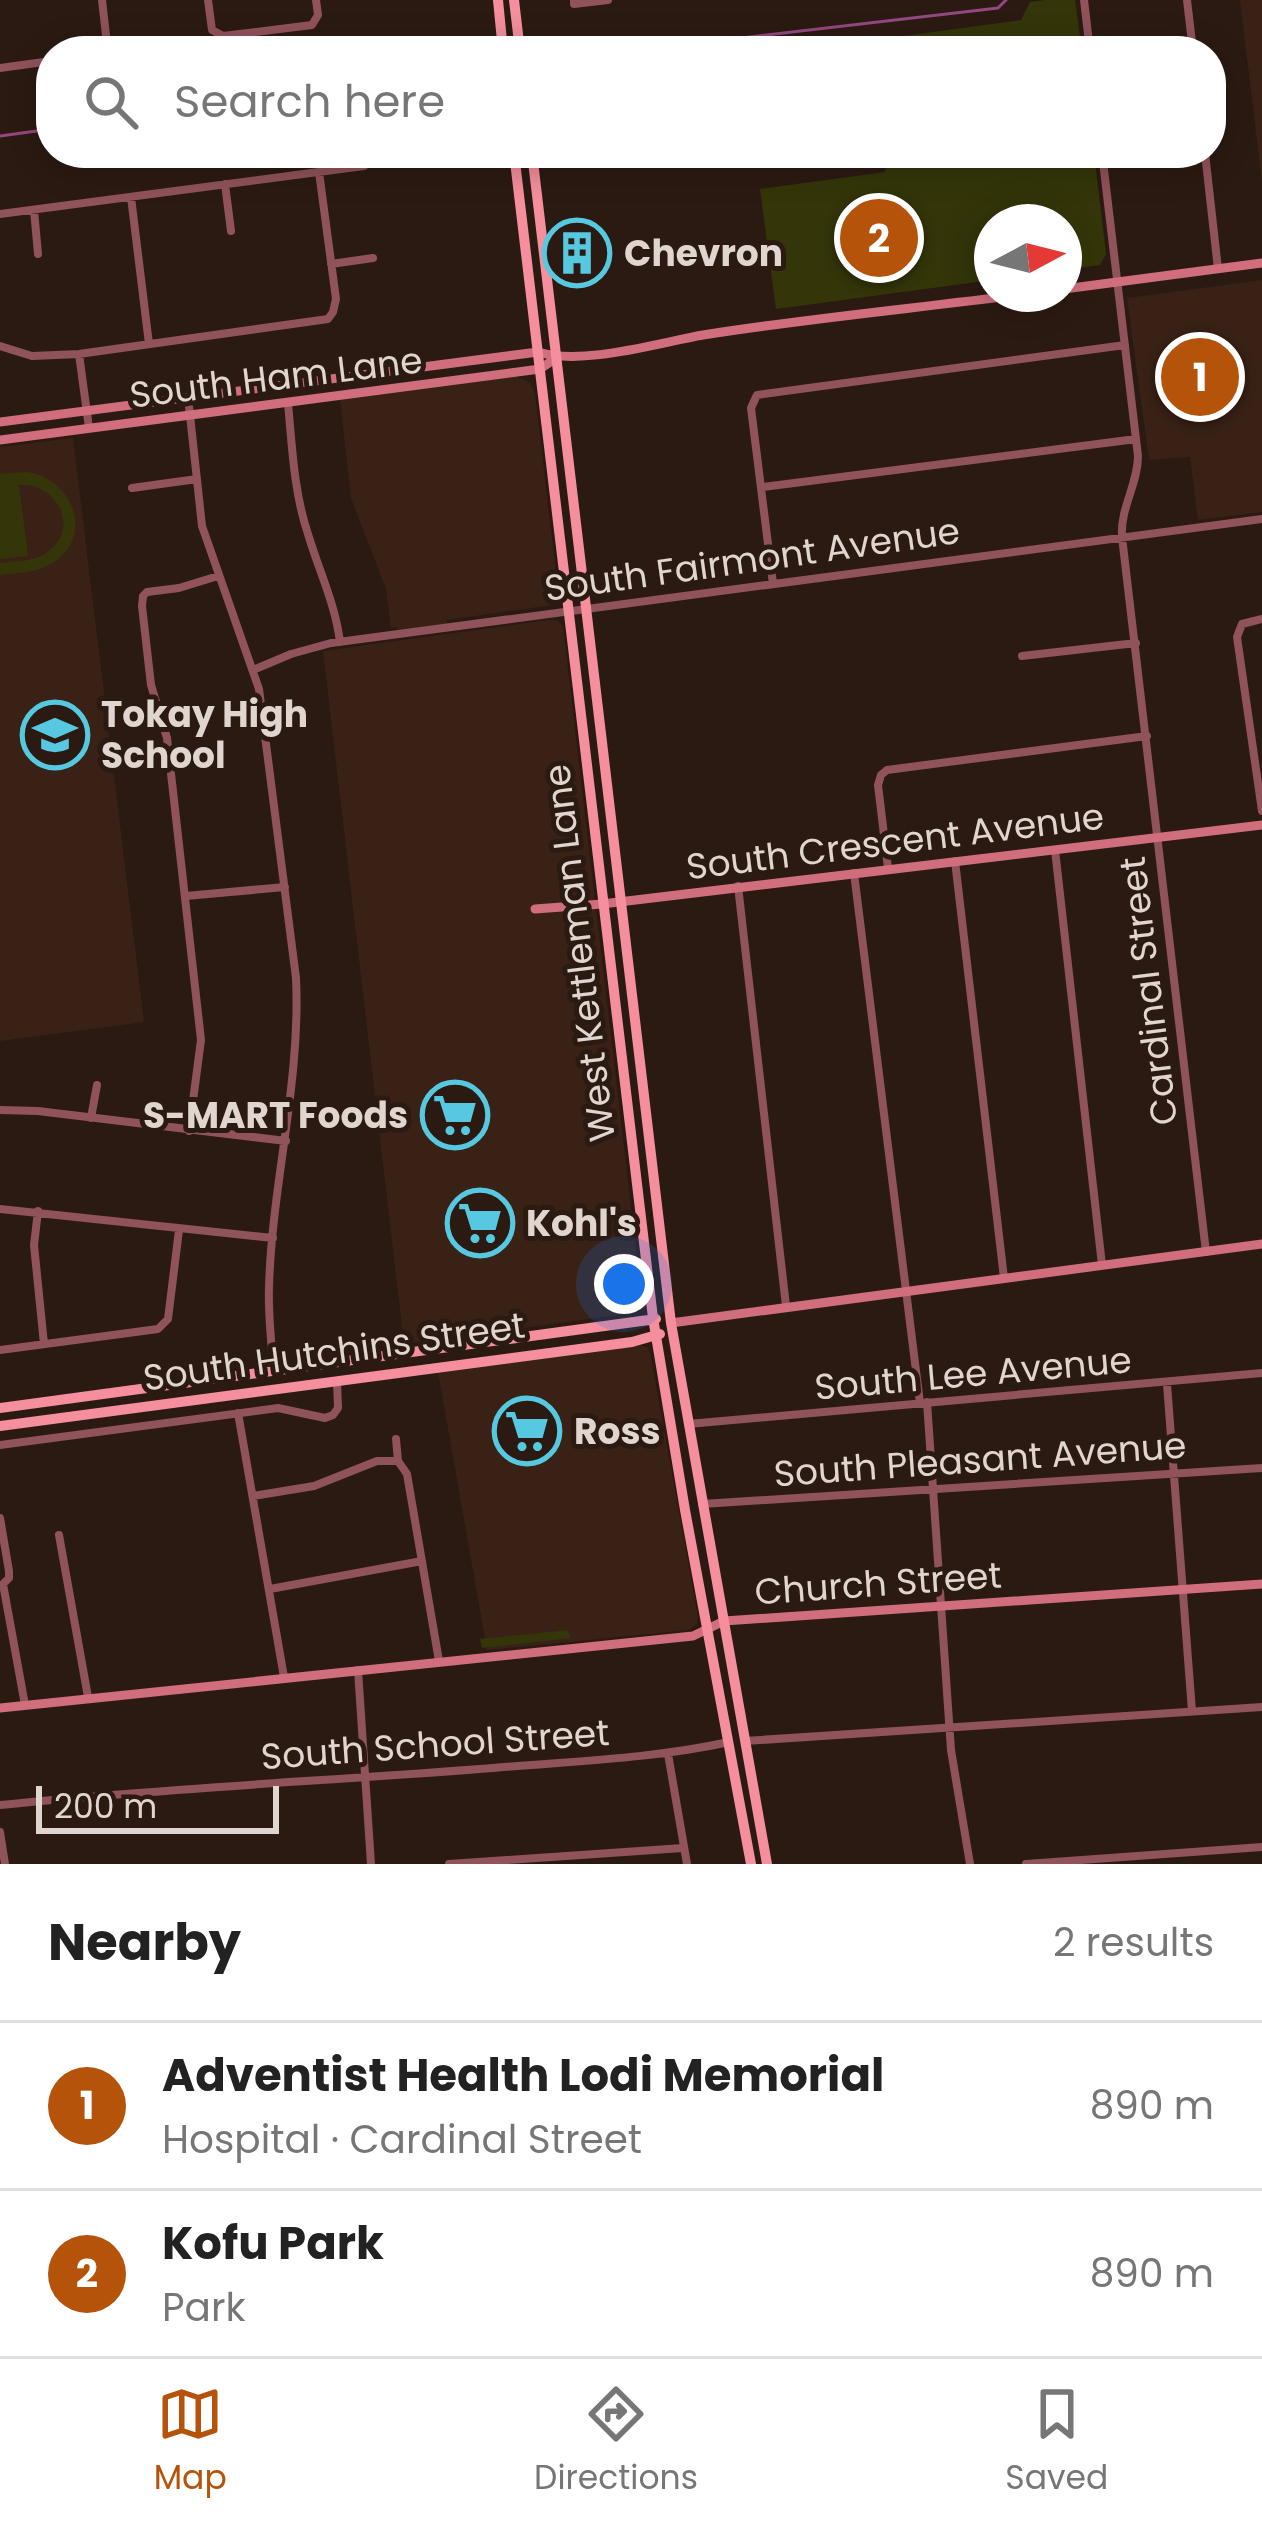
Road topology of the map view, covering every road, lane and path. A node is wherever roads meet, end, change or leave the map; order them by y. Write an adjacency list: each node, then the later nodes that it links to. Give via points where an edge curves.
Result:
1 (102, 0): 10 (street)
2 (208, 0): 3 (street, via 212,30 223,36 312,25)
3 (316, 0)
4 (498, 0): 11 (main road)
5 (514, 0): 12 (main road)
6 (574, 0): 7 (street)
7 (608, 0)
8 (1084, 0): 13 (street)
9 (1186, 0): 14 (street)
10 (106, 36)
11 (502, 36)
12 (518, 36)
13 (1088, 36)
14 (1190, 36)
15 (36, 63): 16 (street)
16 (0, 68)
17 (349, 168): 22 (street)
18 (516, 168): 39 (main road, West Kettleman Lane)
19 (534, 168): 41 (main road, West Kettleman Lane)
20 (1104, 168): 33 (street, Cardinal Street)
21 (1206, 168): 32 (street)
22 (319, 172): 23 (street); 31 (street)
23 (225, 184): 24 (street); 27 (street)
24 (131, 197): 25 (street); 36 (street)
25 (34, 210): 26 (street); 28 (street)
26 (0, 214)
27 (231, 231)
28 (38, 254)
29 (373, 258): 31 (street)
30 (1262, 263): 32 (main road)
31 (332, 264): 36 (street, via 336,299 328,319)
32 (1218, 269): 33 (main road)
33 (1117, 282): 34 (main road); 37 (street, Cardinal Street)
34 (1082, 287)
35 (974, 301): 41 (main road, South Ham Lane)
36 (149, 344): 40 (street)
37 (1125, 345): 49 (street, Cardinal Street); 52 (street, via 760,394 751,408)
38 (0, 346): 40 (street, via 32,356)
39 (538, 352): 41 (main road, South Ham Lane); 42 (main road, West Kettleman Lane); 43 (main road, South Ham Lane)
40 (79, 354): 45 (street)
41 (556, 358): 42 (main road, South Ham Lane); 58 (main road, West Kettleman Lane)
42 (540, 369): 44 (main road, South Ham Lane); 59 (main road, West Kettleman Lane)
43 (188, 397): 45 (main road, South Ham Lane); 46 (street)
44 (288, 403): 46 (main road, South Ham Lane); 61 (street, via 301,505)
45 (86, 410): 47 (main road, South Ham Lane); 48 (street)
46 (190, 416): 48 (main road, South Ham Lane); 51 (street)
47 (0, 422)
48 (88, 428): 50 (main road, South Ham Lane)
49 (1136, 439): 52 (street); 55 (street, Cardinal Street, via 1138,469)
50 (0, 440)
51 (197, 479): 53 (street); 56 (street)
52 (762, 487): 57 (street)
53 (133, 488)
54 (1262, 519): 55 (street, South Fairmont Avenue)
55 (1122, 537): 57 (street, South Fairmont Avenue); 62 (street, Cardinal Street)
56 (218, 576): 64 (street); 75 (street, via 142,596)
57 (773, 584): 58 (street, South Fairmont Avenue)
58 (585, 610): 59 (street, South Fairmont Avenue); 76 (main road, West Kettleman Lane)
59 (568, 612): 61 (street, South Fairmont Avenue); 77 (main road, West Kettleman Lane)
60 (1262, 619): 66 (street, via 1240,627 1237,637)
61 (340, 642): 64 (street, South Fairmont Avenue)
62 (1136, 643): 63 (street); 65 (street, Cardinal Street)
63 (1022, 656)
64 (253, 670): 74 (street)
65 (1147, 736): 68 (street, Cardinal Street); 71 (street, via 894,768 878,785)
66 (1262, 811)
67 (1262, 825): 68 (main road, South Crescent Avenue)
68 (1158, 837): 69 (main road, South Crescent Avenue); 91 (street, Cardinal Street)
69 (1055, 850): 70 (main road, South Crescent Avenue); 92 (street)
70 (955, 860): 71 (main road, South Crescent Avenue); 93 (street)
71 (888, 868): 72 (main road, South Crescent Avenue)
72 (854, 873): 73 (main road, South Crescent Avenue); 94 (street)
73 (738, 886): 76 (main road, South Crescent Avenue); 95 (street)
74 (285, 887): 75 (street); 84 (street, via 298,1023)
75 (186, 896): 83 (street, via 201,1040)
76 (620, 901): 77 (main road, South Crescent Avenue); 85 (main road, West Kettleman Lane)
77 (602, 904): 78 (main road, South Crescent Avenue); 82 (main road, West Kettleman Lane)
78 (535, 909)
79 (97, 1085): 81 (street)
80 (0, 1110): 81 (street)
81 (91, 1118): 83 (street)
82 (631, 1129): 85 (main road); 96 (main road, West Kettleman Lane)
83 (190, 1131): 84 (street)
84 (286, 1141): 89 (street)
85 (651, 1159): 97 (main road, West Kettleman Lane)
86 (0, 1209): 87 (street)
87 (38, 1211): 88 (street); 100 (street)
88 (178, 1230): 89 (street); 100 (street, via 164,1325)
89 (273, 1238): 103 (street)
90 (1262, 1244): 91 (main road, South Hutchins Street)
91 (1206, 1252): 92 (main road, South Hutchins Street)
92 (1102, 1265): 93 (main road, South Hutchins Street)
93 (1004, 1279): 94 (main road, South Hutchins Street)
94 (906, 1292): 95 (main road, South Hutchins Street); 107 (street)
95 (786, 1306): 97 (main road, South Hutchins Street)
96 (653, 1318): 97 (main road, South Hutchins Street); 98 (main road, West Kettleman Lane); 99 (main road, South Hutchins Street)
97 (671, 1323): 98 (main road); 110 (main road, West Kettleman Lane)
98 (657, 1336): 102 (main road, South Hutchins Street); 129 (main road, West Kettleman Lane)
99 (518, 1338): 102 (main road); 103 (main road, South Hutchins Street)
100 (44, 1344): 101 (street)
101 (0, 1350)
102 (491, 1360): 105 (main road, South Hutchins Street)
103 (274, 1373): 108 (main road, South Hutchins Street)
104 (1262, 1373): 106 (street, South Lee Avenue)
105 (337, 1381): 109 (street, via 338,1408 325,1418 278,1408); 111 (main road, South Hutchins Street)
106 (1167, 1384): 107 (street, South Lee Avenue); 116 (street)
107 (924, 1403): 110 (street, South Lee Avenue); 117 (street)
108 (0, 1408)
109 (238, 1413): 113 (street); 118 (street)
110 (688, 1424): 119 (main road, West Kettleman Lane)
111 (0, 1426)
112 (396, 1439): 114 (street)
113 (0, 1445)
114 (398, 1461): 118 (street); 122 (street)
115 (1262, 1468): 116 (street, South Pleasant Avenue)
116 (1173, 1474): 117 (street, South Pleasant Avenue); 126 (street)
117 (935, 1489): 119 (street, South Pleasant Avenue); 127 (street)
118 (253, 1496): 125 (street)
119 (702, 1504): 128 (main road, West Kettleman Lane)
120 (0, 1518): 124 (street, via 9,1571)
121 (59, 1535): 133 (street)
122 (422, 1561): 125 (street); 130 (street)
123 (1262, 1584): 126 (main road, Church Street)
124 (2, 1585): 134 (street)
125 (270, 1589): 132 (street)
126 (1181, 1590): 127 (main road, Church Street); 137 (street)
127 (941, 1605): 128 (main road, Church Street); 138 (street)
128 (724, 1621): 129 (main road, Church Street); 139 (main road, West Kettleman Lane)
129 (708, 1630): 130 (main road, Church Street); 140 (main road, West Kettleman Lane)
130 (440, 1661): 131 (main road, Church Street)
131 (358, 1669): 132 (main road, Church Street); 142 (street)
132 (284, 1677): 133 (main road, Church Street)
133 (88, 1697): 134 (main road, Church Street)
134 (25, 1705): 136 (main road, Church Street)
135 (1262, 1707): 137 (street)
136 (0, 1708)
137 (1192, 1711): 138 (street)
138 (950, 1726): 139 (street); 153 (street)
139 (745, 1741): 152 (main road, West Kettleman Lane)
140 (729, 1742): 141 (street, South School Street); 151 (main road, West Kettleman Lane)
141 (668, 1754): 142 (street, South School Street); 146 (street)
142 (366, 1778): 143 (street, South School Street); 148 (street)
143 (0, 1805)
144 (0, 1832): 147 (street)
145 (1262, 1847): 154 (street)
146 (683, 1848): 149 (street); 150 (street)
147 (5, 1864)
148 (371, 1864)
149 (448, 1864)
150 (687, 1864)
151 (751, 1864)
152 (767, 1864)
153 (970, 1864)
154 (1025, 1864)

